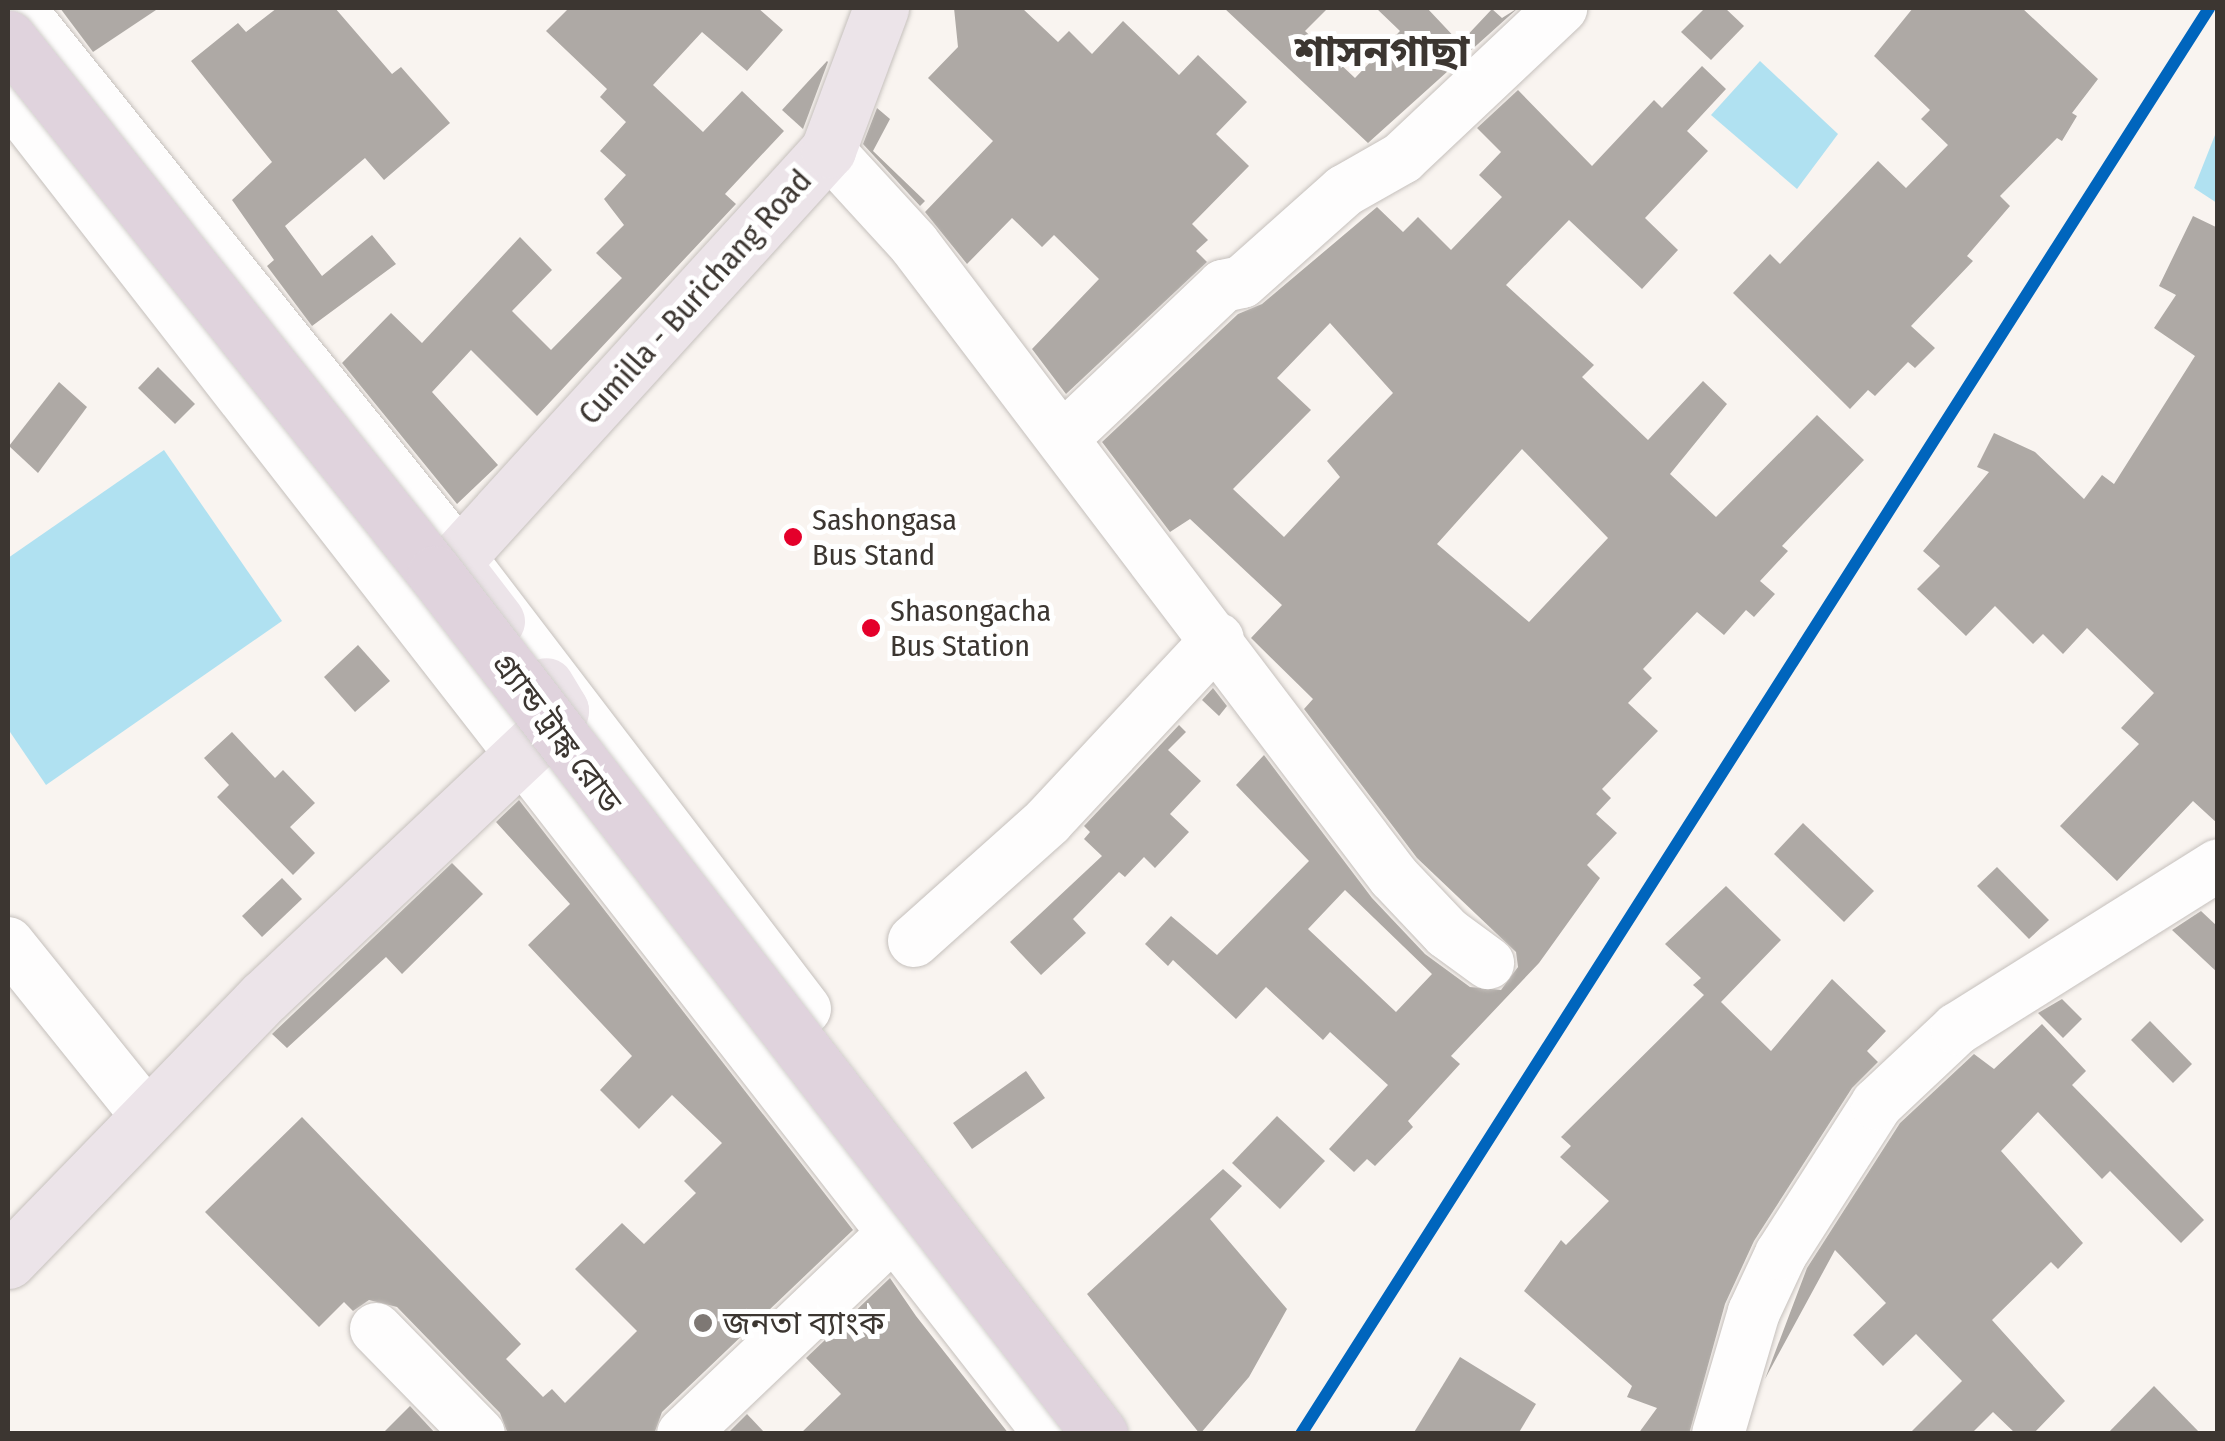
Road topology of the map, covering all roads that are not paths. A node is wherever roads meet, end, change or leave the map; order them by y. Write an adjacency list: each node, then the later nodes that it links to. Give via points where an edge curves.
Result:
1 (19, 8): 8 (street)
2 (881, 8): 6 (main road, Cumilla - Burichang Road)
3 (1561, 8): 7 (street, via 1402,158 1344,191 1242,282 1222,286)
4 (8, 38): 22 (highway, গ্র্যান্ড ট্রাঙ্ক রোড, bridge, via 458,602)
5 (8, 95): 10 (street)
6 (828, 150): 7 (street, via 914,244); 8 (main road, Cumilla - Burichang Road)
7 (1063, 438): 9 (street)
8 (459, 556): 10 (main road, via 458,570 561,710); 23 (street)
9 (1218, 638): 12 (street, via 1048,821); 14 (street, via 1394,877 1447,933)
10 (524, 754): 15 (main road); 16 (street)
11 (2218, 866): 24 (street, via 1958,1029 1877,1104 1780,1254 1754,1312)
12 (914, 942)
13 (8, 944): 15 (street)
14 (1488, 964)
15 (146, 1116): 17 (main road)
16 (892, 1235): 20 (street); 21 (street)
17 (8, 1260)
18 (376, 1329): 19 (street)
19 (478, 1434)
20 (683, 1434)
21 (1050, 1434)
22 (1100, 1434)
23 (1122, 1434)
24 (1718, 1434)

